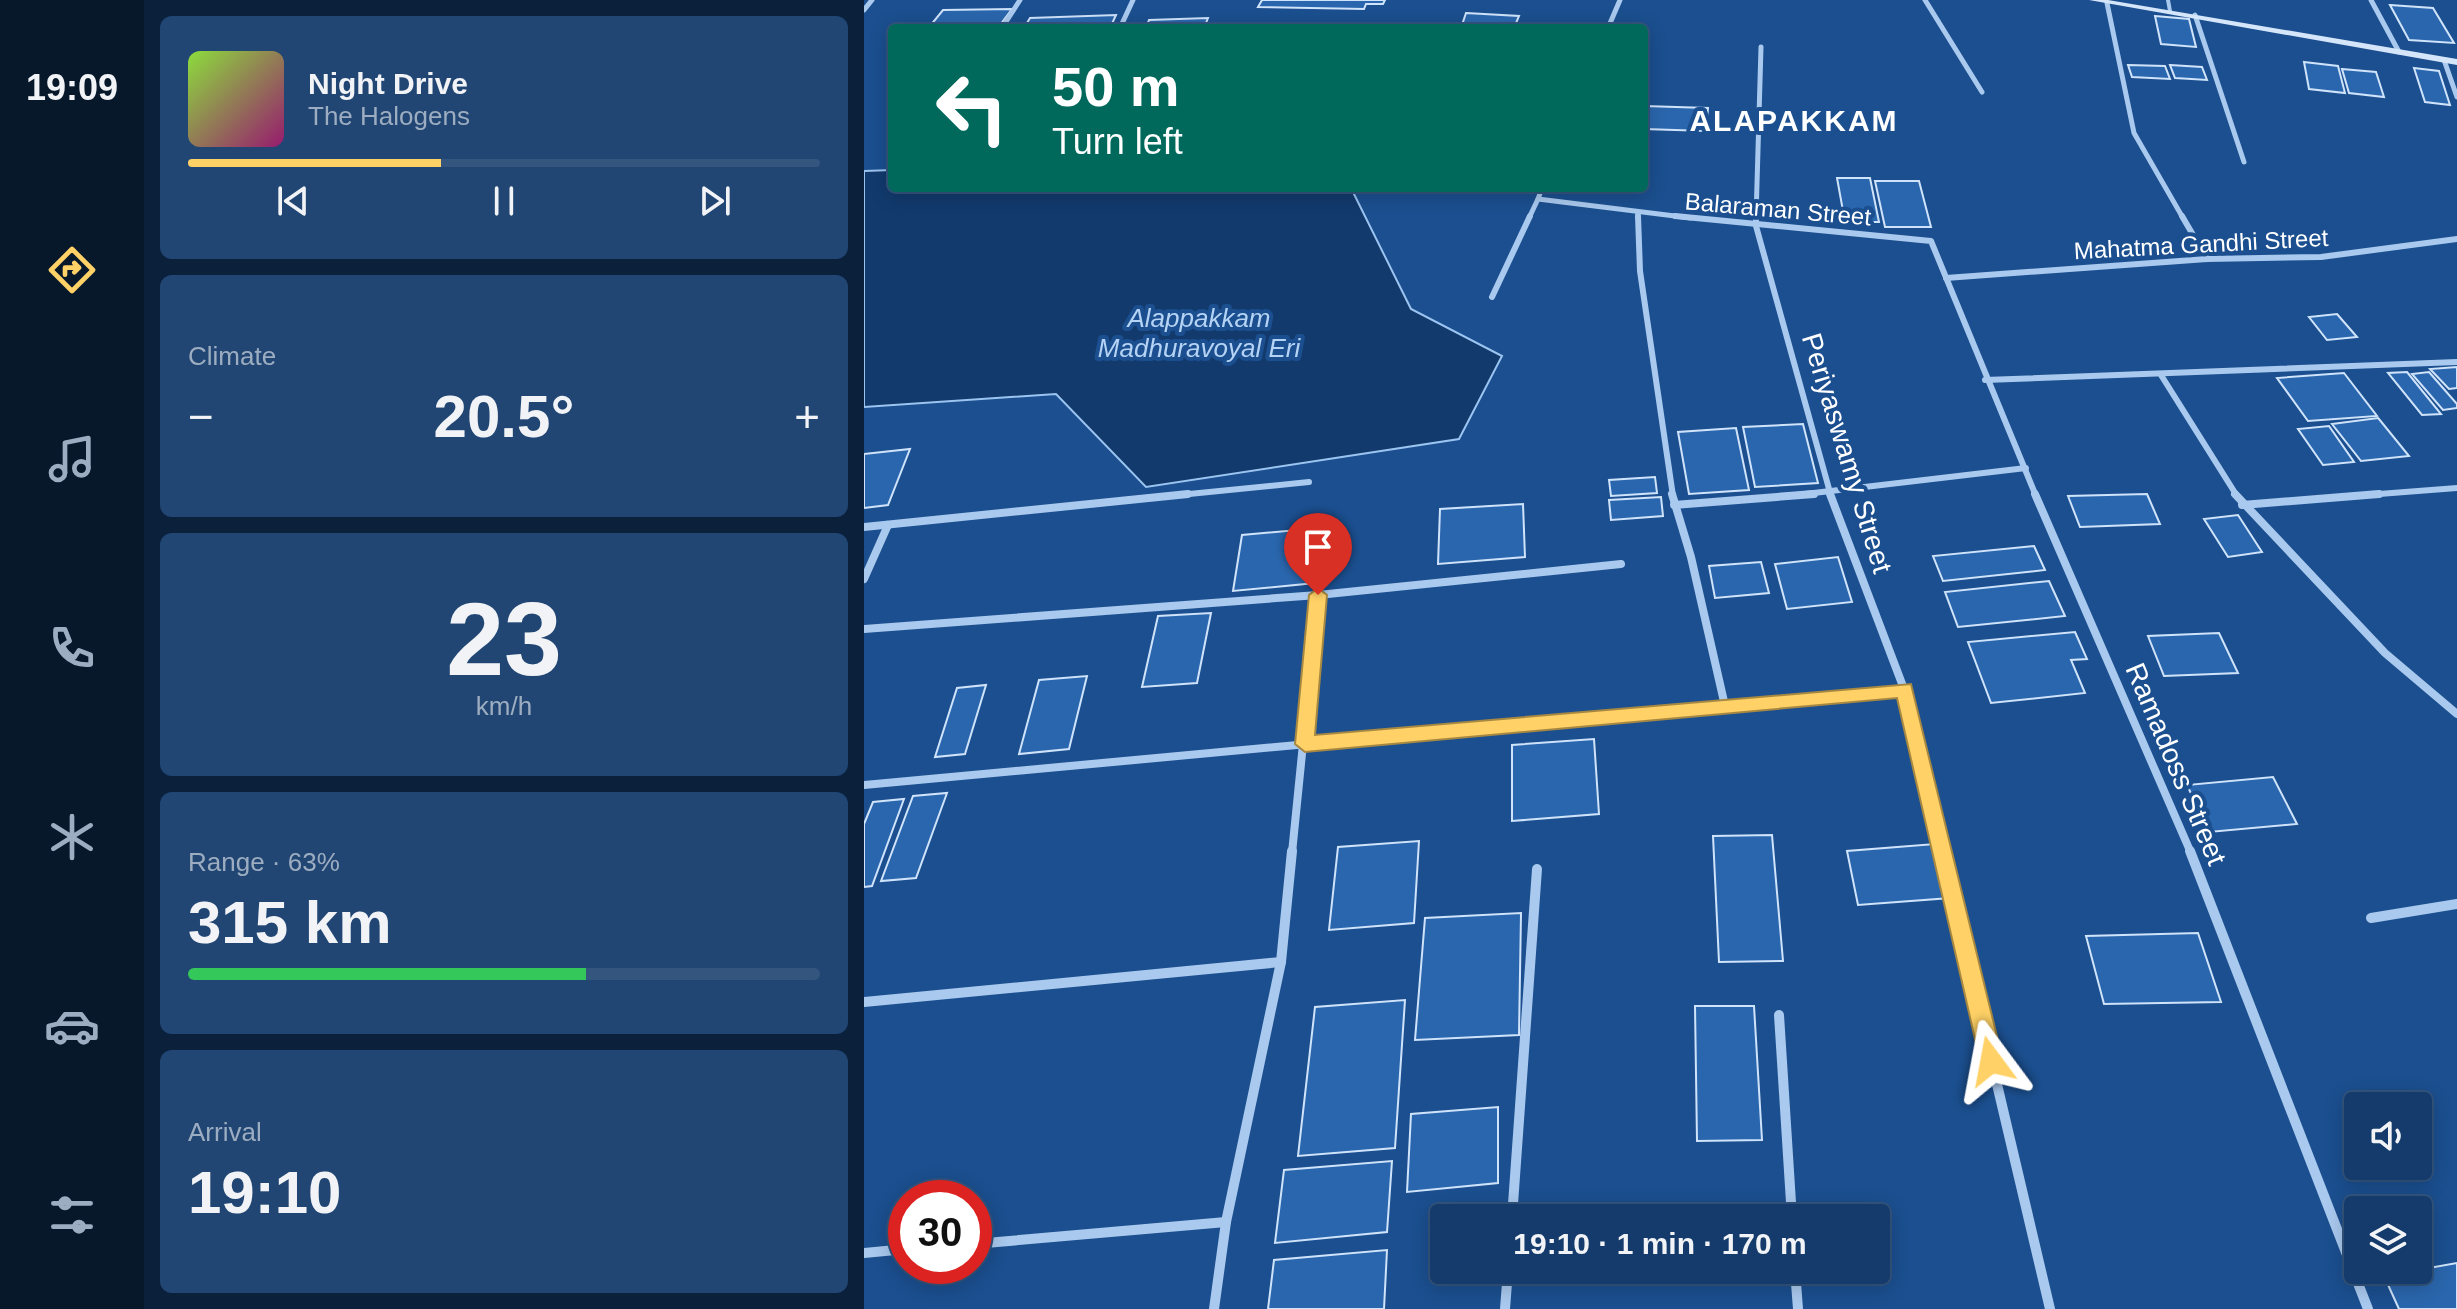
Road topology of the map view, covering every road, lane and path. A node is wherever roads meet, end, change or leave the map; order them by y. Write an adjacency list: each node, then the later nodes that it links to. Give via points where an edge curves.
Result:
1 (872, 0): 10 (street)
2 (1020, 0): 13 (street)
3 (1133, 0): 14 (street)
4 (1620, 0): 15 (street)
5 (1925, 0): 20 (street)
6 (2093, 0): 9 (main road)
7 (2168, 0): 11 (lane)
8 (2371, 0): 17 (street)
9 (2111, 2): 11 (main road); 29 (street, via 2134,133)
10 (864, 10)
11 (2170, 11): 12 (main road)
12 (2195, 15): 17 (main road); 22 (street)
13 (1005, 24)
14 (1122, 24)
15 (1610, 24)
16 (1761, 47): 26 (street, Periyaswamy Street)
17 (2399, 52): 18 (main road)
18 (2444, 60): 19 (main road); 21 (street)
19 (2457, 62)
20 (1982, 92)
21 (2457, 97)
22 (2244, 162)
23 (1541, 192): 24 (street)
24 (1538, 199): 25 (street, Balaraman Street); 31 (street)
25 (1638, 213): 26 (street, Balaraman Street); 39 (street, via 1640,271)
26 (1756, 226): 28 (street, Balaraman Street); 38 (street, Periyaswamy Street)
27 (2457, 239): 29 (street, Mahatma Gandhi Street, via 2321,257)
28 (1931, 241): 30 (street, Ramadoss Street)
29 (2207, 259): 30 (street, Mahatma Gandhi Street)
30 (1946, 278): 34 (street, Ramadoss Street)
31 (1492, 297)
32 (2457, 362): 33 (street)
33 (2161, 375): 34 (street); 40 (street)
34 (1985, 380): 35 (street, Ramadoss Street)
35 (2026, 468): 38 (street); 70 (street, Ramadoss Street, via 2208,893)
36 (1309, 482): 41 (street)
37 (2457, 488): 40 (street)
38 (1830, 493): 39 (street); 47 (street, Periyaswamy Street)
39 (1674, 505): 48 (street)
40 (2242, 505): 49 (street, via 2385,653)
41 (888, 525): 42 (street); 44 (street)
42 (864, 527)
43 (1621, 564): 45 (street)
44 (864, 579)
45 (1318, 595): 46 (street); 50 (street)
46 (864, 629)
47 (1904, 689): 48 (street); 69 (street, Periyaswamy Street)
48 (1725, 706): 50 (street)
49 (2457, 714)
50 (1305, 744): 51 (street); 55 (street)
51 (864, 785)
52 (1537, 869): 58 (street)
53 (2457, 904): 54 (street)
54 (2371, 918)
55 (1281, 962): 56 (street); 60 (street)
56 (864, 1002)
57 (1779, 1015): 59 (street)
58 (1513, 1204)
59 (1791, 1204)
60 (1226, 1222): 61 (street); 66 (street)
61 (992, 1242)
62 (888, 1251): 63 (street)
63 (864, 1253)
64 (1507, 1284): 67 (street)
65 (1796, 1284): 68 (street)
66 (1214, 1309)
67 (1505, 1309)
68 (1798, 1309)
69 (2050, 1309)
70 (2368, 1309)

